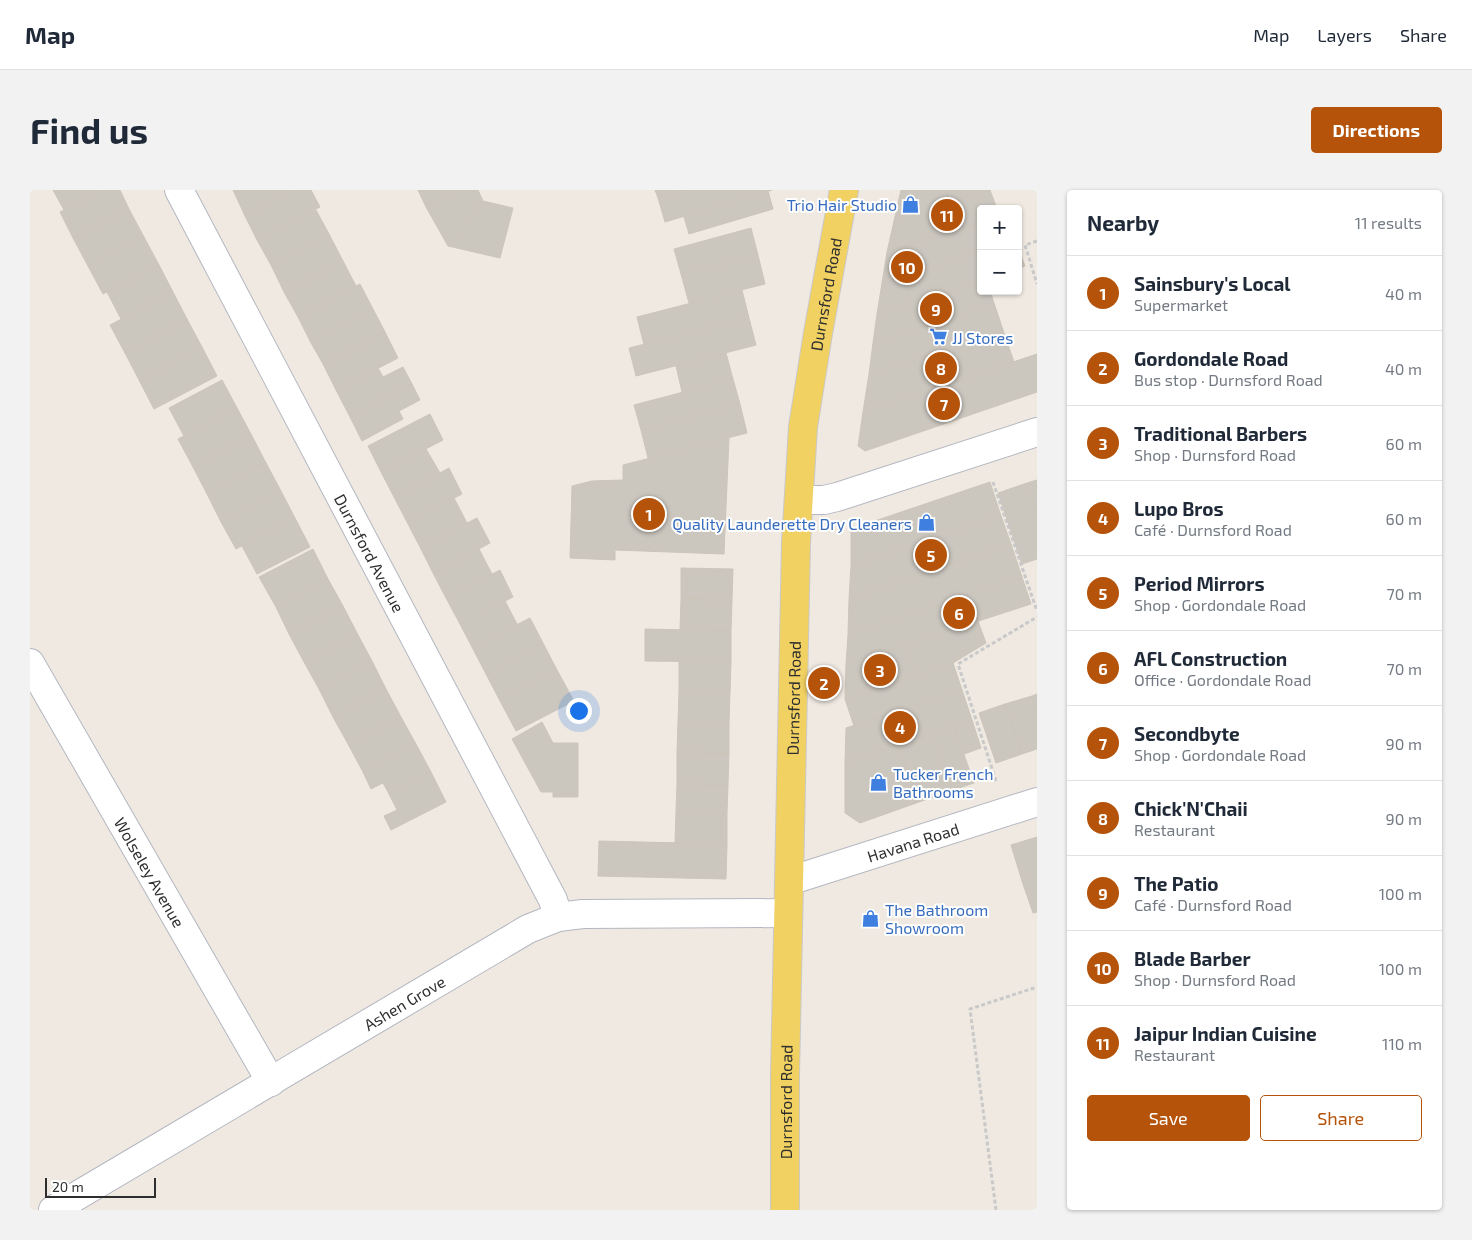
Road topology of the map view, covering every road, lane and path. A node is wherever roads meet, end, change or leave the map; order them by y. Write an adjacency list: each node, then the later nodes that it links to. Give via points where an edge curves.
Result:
1 (180, 190): 15 (street, Durnsford Avenue, via 553,900)
2 (844, 190): 7 (main road, Durnsford Road, via 803,427)
3 (1037, 241): 4 (path, via 1025,245)
4 (1037, 284)
5 (1037, 432): 6 (street)
6 (982, 450): 7 (street, via 837,497); 8 (path)
7 (799, 500): 13 (main road, Durnsford Road)
8 (1037, 611)
9 (1037, 617): 12 (path, via 958,664)
10 (30, 663): 17 (street, Wolseley Avenue)
11 (1037, 802): 12 (street, Havana Road)
12 (1006, 812): 13 (street, Havana Road)
13 (789, 881): 14 (main road, Durnsford Road)
14 (788, 913): 15 (street, Ashen Grove, via 583,914); 19 (main road, Durnsford Road)
15 (558, 918): 17 (street, Ashen Grove, via 528,929)
16 (1037, 987): 20 (path, via 970,1009)
17 (271, 1082): 18 (street, Ashen Grove)
18 (53, 1210)
19 (785, 1210)
20 (996, 1210)

